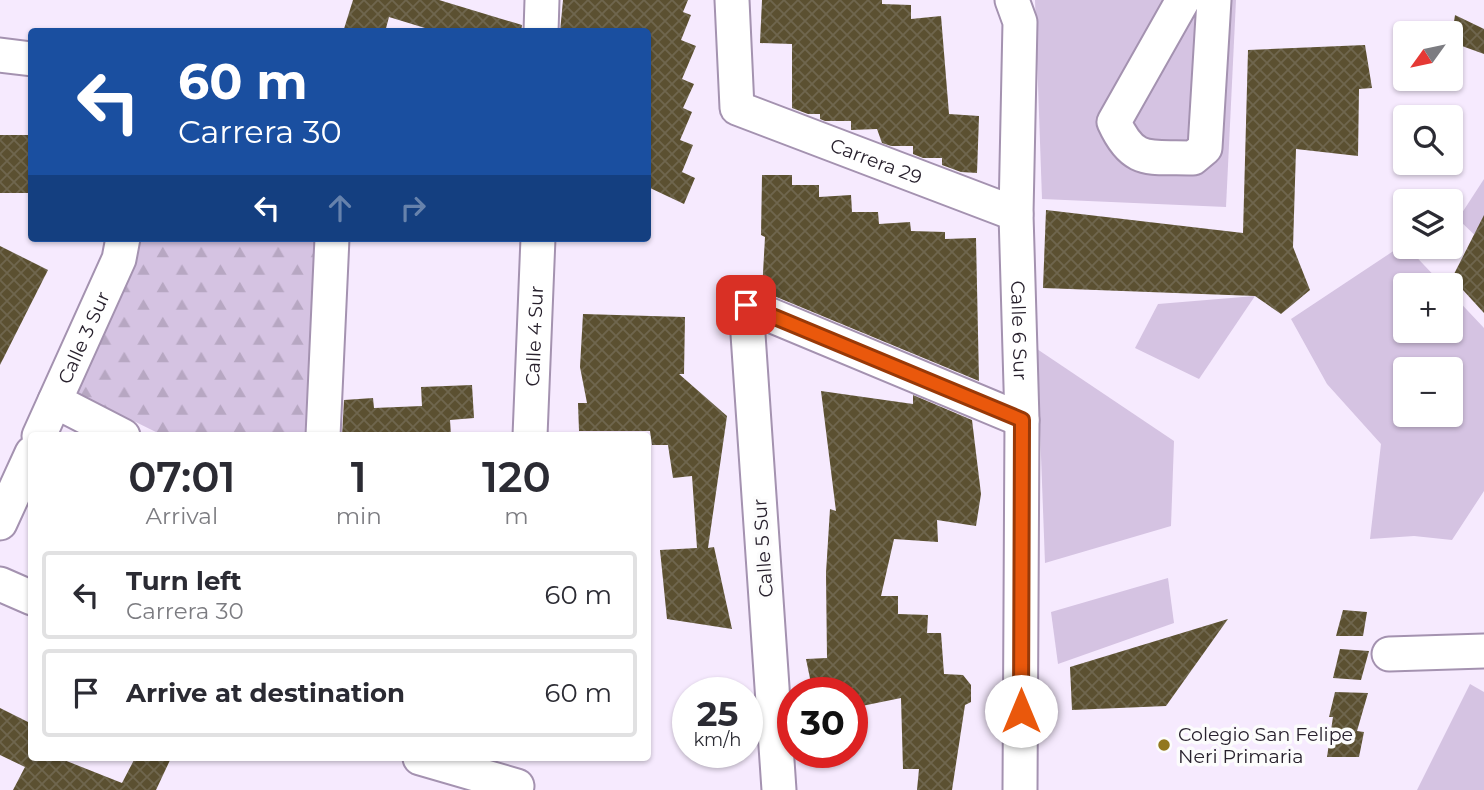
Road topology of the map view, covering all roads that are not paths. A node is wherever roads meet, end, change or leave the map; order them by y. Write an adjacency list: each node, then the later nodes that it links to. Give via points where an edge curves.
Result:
1 (541, 0): 6 (street)
2 (732, 0): 9 (street, Carrera 29, via 737,108)
3 (1012, 0): 9 (street, Calle 6 Sur, via 1020,22)
4 (1183, 0): 5 (street, via 1114,122 1124,146 1139,156 1193,158 1205,148)
5 (1214, 0)
6 (541, 28)
7 (0, 55): 8 (street)
8 (28, 58)
9 (1016, 214): 14 (street, Calle 6 Sur)
10 (122, 242): 13 (street, Calle 3 Sur, via 119,259)
11 (332, 242): 17 (street)
12 (538, 242): 18 (street, Calle 4 Sur)
13 (55, 401): 15 (street, Calle 3 Sur); 16 (street)
14 (1022, 420): 27 (street, Calle 5 Sur, via 746,305); 28 (street, Calle 6 Sur)
15 (41, 432)
16 (115, 432)
17 (323, 432)
18 (530, 432)
19 (28, 462): 20 (street)
20 (0, 523)
21 (0, 584): 22 (street)
22 (28, 596)
23 (1484, 651): 24 (street)
24 (1389, 654)
25 (434, 761): 26 (street)
26 (516, 778)
27 (779, 790)
28 (1020, 790)

